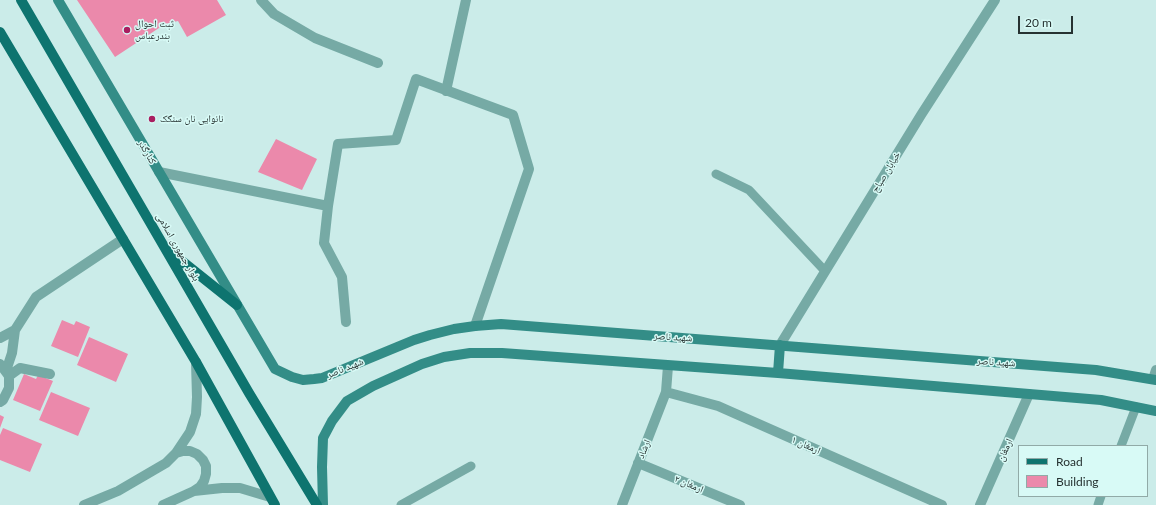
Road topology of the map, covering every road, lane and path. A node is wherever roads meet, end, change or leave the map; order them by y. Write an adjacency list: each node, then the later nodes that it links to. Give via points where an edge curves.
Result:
1 (21, 0): 13 (main road, بلوار جمهوری اسلامی)
2 (58, 0): 9 (main road, کنارگذر)
3 (261, 0): 7 (street, via 274,14 315,38)
4 (466, 0): 8 (street)
5 (995, 0): 14 (street, خیابان صباح)
6 (0, 32): 12 (main road)
7 (378, 63)
8 (446, 91): 11 (street, via 416,80 396,140 338,144); 17 (street, via 513,116 529,169)
9 (159, 172): 11 (street); 15 (main road, کنارگذر)
10 (716, 174): 14 (lane, via 749,190)
11 (328, 206): 16 (street, via 324,242 342,277)
12 (123, 239): 18 (street, via 36,297); 21 (main road)
13 (163, 245): 15 (main road); 40 (main road, بلوار جمهوری اسلامی)
14 (826, 271): 20 (street, خیابان صباح)
15 (237, 305): 17 (main road, شهید ناصر, via 274,369 303,380 322,378 425,337)
16 (346, 322)
17 (475, 326): 20 (main road, شهید ناصر, via 501,324)
18 (15, 330): 19 (street); 23 (street, via 12,353)
19 (0, 338)
20 (780, 345): 25 (main road); 26 (main road, شهید ناصر)
21 (196, 362): 33 (street, via 196,414 190,432); 37 (main road)
22 (668, 366): 25 (main road); 27 (street, ارشاد); 41 (main road, via 502,353 470,353 422,364 347,401 332,421 323,438)
23 (5, 371): 24 (street, via 20,368); 29 (street, via 9,388)
24 (50, 374)
25 (778, 374): 28 (main road)
26 (1155, 376)
27 (666, 392): 34 (street, ارشاد); 45 (street, ارمغان ۱, via 718,406)
28 (1029, 394): 30 (main road, via 1101,400); 46 (street, ارمغان)
29 (0, 402)
30 (1136, 407): 31 (main road); 32 (lane)
31 (1156, 411)
32 (1121, 445)
33 (176, 453): 36 (street, via 190,451 197,454 206,466 204,481); 38 (street, via 166,463 118,491)
34 (638, 463): 43 (street, ارشاد); 44 (street, ارمغان ۲)
35 (471, 466): 42 (lane)
36 (194, 491): 37 (street, via 240,488); 39 (street)
37 (273, 501)
38 (84, 505)
39 (163, 505)
40 (317, 505)
41 (323, 505)
42 (401, 505)
43 (622, 505)
44 (740, 505)
45 (942, 505)
46 (980, 505)

